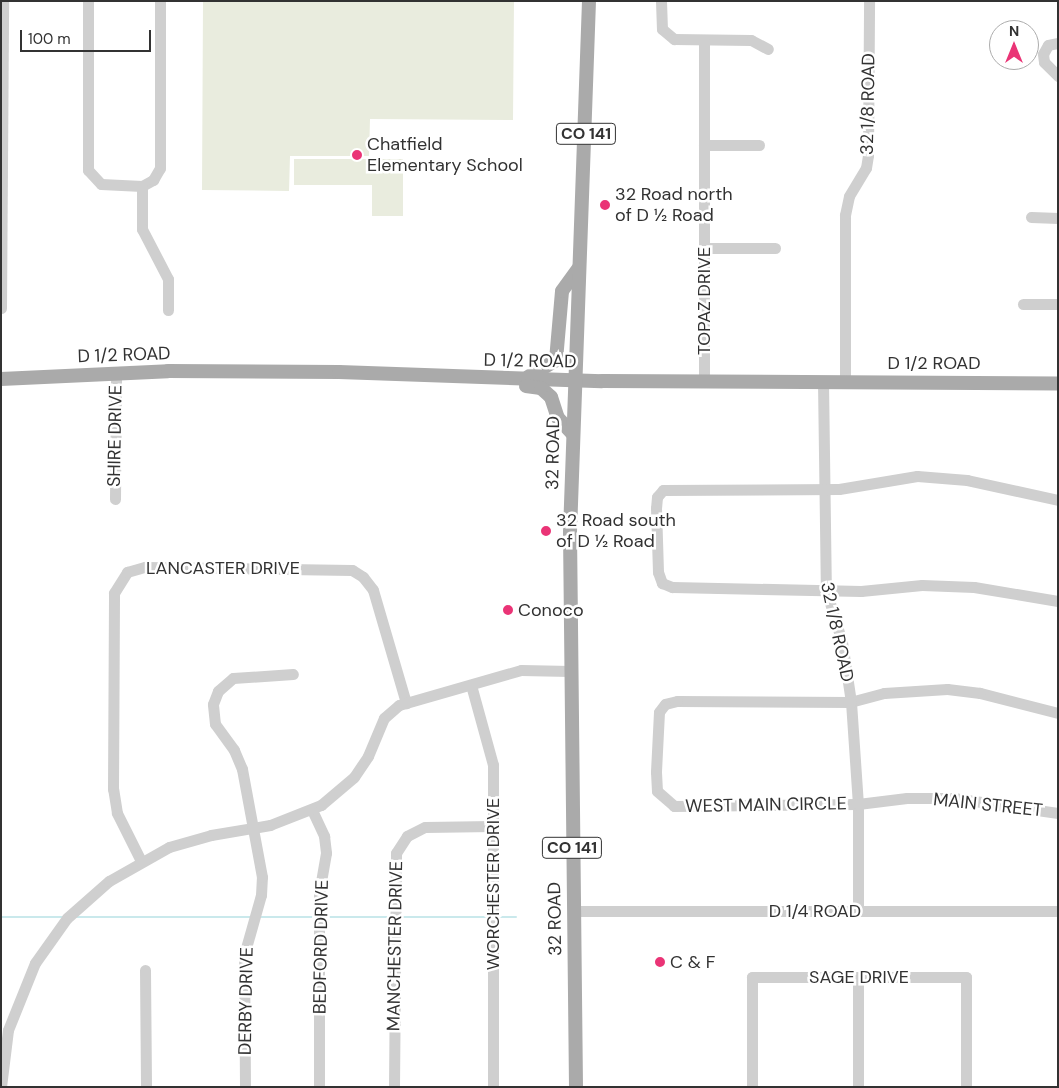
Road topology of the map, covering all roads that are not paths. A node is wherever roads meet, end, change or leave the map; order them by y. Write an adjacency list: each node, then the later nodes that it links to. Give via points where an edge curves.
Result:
1 (3, 1): 7 (street)
2 (88, 1): 14 (street, via 88,170 101,184)
3 (160, 1): 14 (street, via 160,168 153,180)
4 (590, 1): 19 (main road, 32 ROAD / CO 141)
5 (661, 1): 8 (street, via 662,28 666,35 681,40)
6 (869, 1): 31 (street, 32 1/8 ROAD, via 868,155 866,168 849,196 845,215)
7 (2, 23): 22 (street)
8 (704, 40): 10 (street, via 750,40); 12 (street, TOPAZ DRIVE)
9 (1058, 42): 11 (street, via 1048,45 1043,54 1044,62)
10 (768, 49)
11 (1058, 76)
12 (704, 145): 13 (street); 17 (street, TOPAZ DRIVE)
13 (759, 145)
14 (142, 186): 23 (street, via 142,229 168,279)
15 (1031, 218): 16 (street)
16 (1058, 218)
17 (704, 248): 18 (street); 29 (street, TOPAZ DRIVE)
18 (775, 248)
19 (579, 268): 27 (main road, via 562,291 556,360); 28 (main road, 32 ROAD / CO 141)
20 (1023, 304): 21 (street)
21 (1058, 304)
22 (1, 308)
23 (168, 310)
24 (116, 374): 25 (main road, D 1/2 ROAD); 26 (main road, D 1/2 ROAD, via 330,372); 35 (street, SHIRE DRIVE)
25 (1, 379)
26 (494, 379): 27 (main road, D 1/2 ROAD); 33 (main road, via 506,386 541,388 551,397 558,418)
27 (523, 380): 28 (main road, D 1/2 ROAD)
28 (574, 380): 29 (main road, D 1/2 ROAD); 33 (main road, 32 ROAD / CO 141)
29 (704, 382): 30 (main road, D 1/2 ROAD)
30 (822, 382): 31 (main road, D 1/2 ROAD); 34 (street, 32 1/8 ROAD)
31 (845, 382): 32 (main road, D 1/2 ROAD)
32 (1058, 382)
33 (572, 433): 39 (main road, 32 ROAD / CO 141)
34 (823, 490): 36 (street, via 917,476 967,480); 37 (street, 32 1/8 ROAD); 37 (street, via 663,490 657,497 656,508 658,572 662,583 672,587)
35 (115, 499)
36 (1058, 500)
37 (826, 590): 38 (street, via 965,586); 42 (street, 32 1/8 ROAD, via 842,642)
38 (1058, 600)
39 (570, 671): 41 (street, via 521,670); 51 (main road, 32 ROAD / CO 141)
40 (293, 674): 49 (street, DERBY DRIVE, via 233,678 218,691 213,704 215,724 240,763)
41 (471, 685): 43 (street); 48 (street, WORCHESTER DRIVE, via 493,765)
42 (851, 702): 44 (street, via 884,693 947,689 980,693); 45 (street, 32 1/8 ROAD); 45 (street, WEST MAIN CIRCLE, via 677,701 665,704 657,724 657,791 674,806)
43 (406, 703): 46 (street, via 393,708 384,718 368,756 354,777 338,793); 50 (street, LANCASTER DRIVE, via 375,595 367,581 352,570 145,567 127,572 114,593 113,789 117,813)
44 (1058, 713)
45 (858, 804): 47 (street, MAIN STREET, via 907,798 953,798); 52 (street, 32 1/8 ROAD)
46 (312, 810): 49 (street); 60 (street, BEDFORD DRIVE, via 324,836 326,853 319,893)
47 (1058, 813)
48 (493, 826): 61 (street, MANCHESTER DRIVE, via 425,827 407,836 396,853); 62 (street, WORCHESTER DRIVE)
49 (254, 829): 50 (street, via 182,843); 59 (street, DERBY DRIVE, via 262,887 244,955)
50 (141, 861): 56 (street, via 98,889 55,933 25,982)
51 (573, 911): 52 (street, D 1/4 ROAD); 63 (main road, 32 ROAD / CO 141)
52 (858, 911): 53 (street, D 1/4 ROAD)
53 (1058, 911)
54 (145, 970): 58 (street)
55 (858, 977): 64 (street, SAGE DRIVE, via 752,977); 65 (street); 66 (street, SAGE DRIVE, via 966,977)
56 (5, 1030): 57 (street)
57 (1, 1087)
58 (146, 1087)
59 (245, 1087)
60 (320, 1087)
61 (394, 1087)
62 (494, 1087)
63 (576, 1087)
64 (752, 1087)
65 (858, 1087)
66 (966, 1087)

